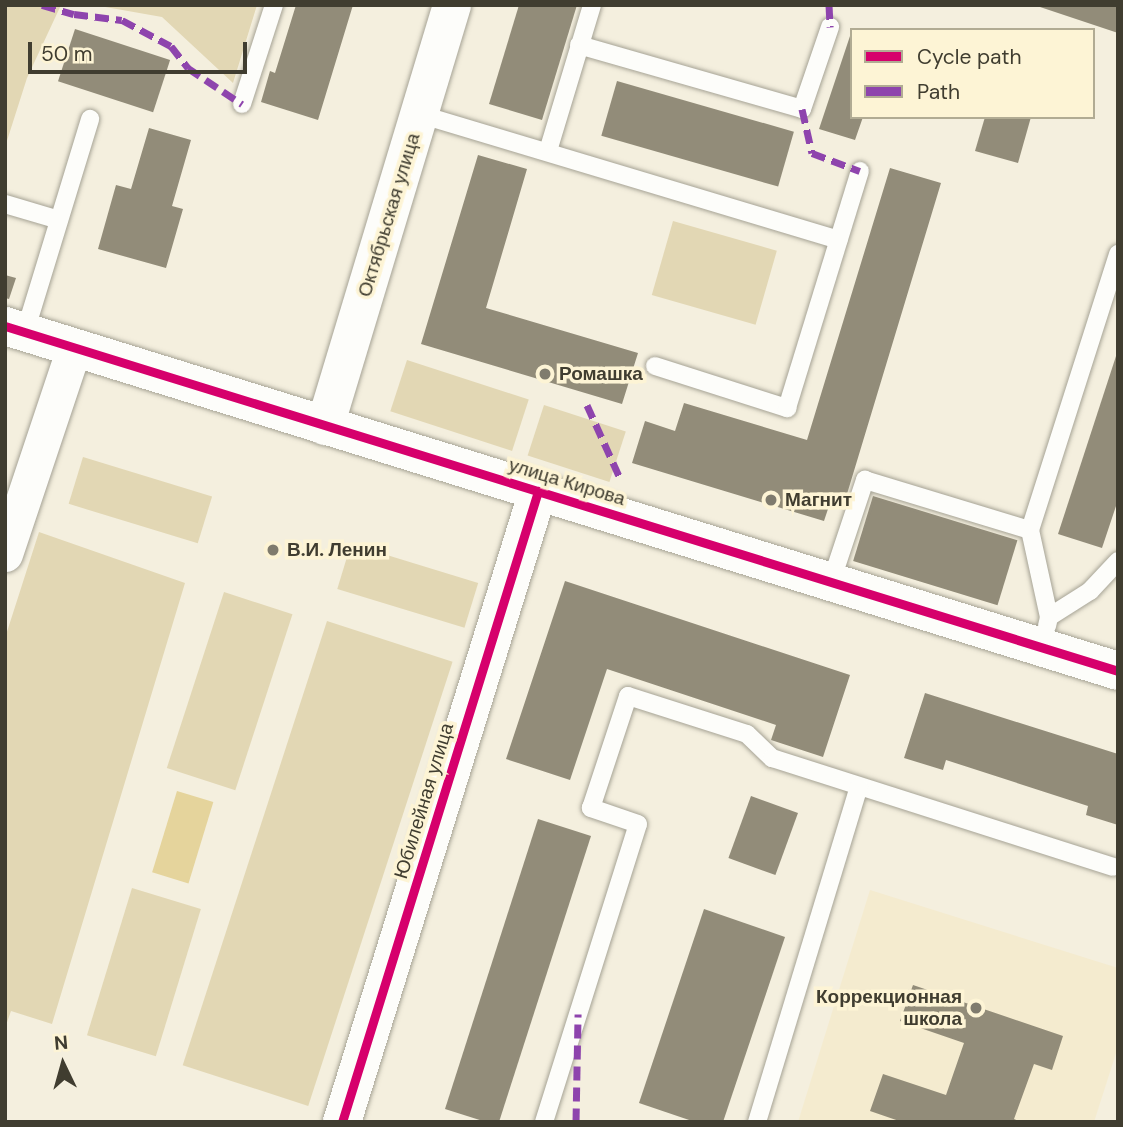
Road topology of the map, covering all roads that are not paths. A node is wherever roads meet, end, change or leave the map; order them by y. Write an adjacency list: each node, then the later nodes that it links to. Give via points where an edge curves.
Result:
1 (274, 5): 6 (lane)
2 (452, 5): 7 (street, Октябрьская улица)
3 (592, 5): 5 (lane)
4 (830, 27): 5 (lane, via 802,109)
5 (579, 46): 9 (lane)
6 (242, 104)
7 (419, 114): 9 (lane); 18 (street, Октябрьская улица)
8 (90, 119): 12 (lane)
9 (548, 151): 13 (lane)
10 (860, 171): 13 (lane)
11 (5, 204): 12 (lane)
12 (60, 220): 15 (lane)
13 (839, 240): 17 (lane, via 787,408)
14 (1118, 254): 20 (lane)
15 (15, 329): 16 (street, улица Кирова)
16 (74, 348): 18 (street, улица Кирова); 21 (street)
17 (655, 366)
18 (325, 426): 19 (street, улица Кирова)
19 (538, 491): 23 (street, улица Кирова); 28 (street, Юбилейная улица)
20 (1030, 530): 23 (lane, via 865,480); 24 (lane)
21 (5, 554)
22 (1118, 561): 24 (lane)
23 (831, 582): 24 (street, улица Кирова)
24 (1045, 632): 25 (street, улица Кирова)
25 (1118, 671)
26 (859, 787): 27 (lane); 29 (lane, via 772,758 747,734 628,696 591,808 638,824); 30 (lane)
27 (1113, 867)
28 (342, 1122)
29 (544, 1122)
30 (757, 1122)

